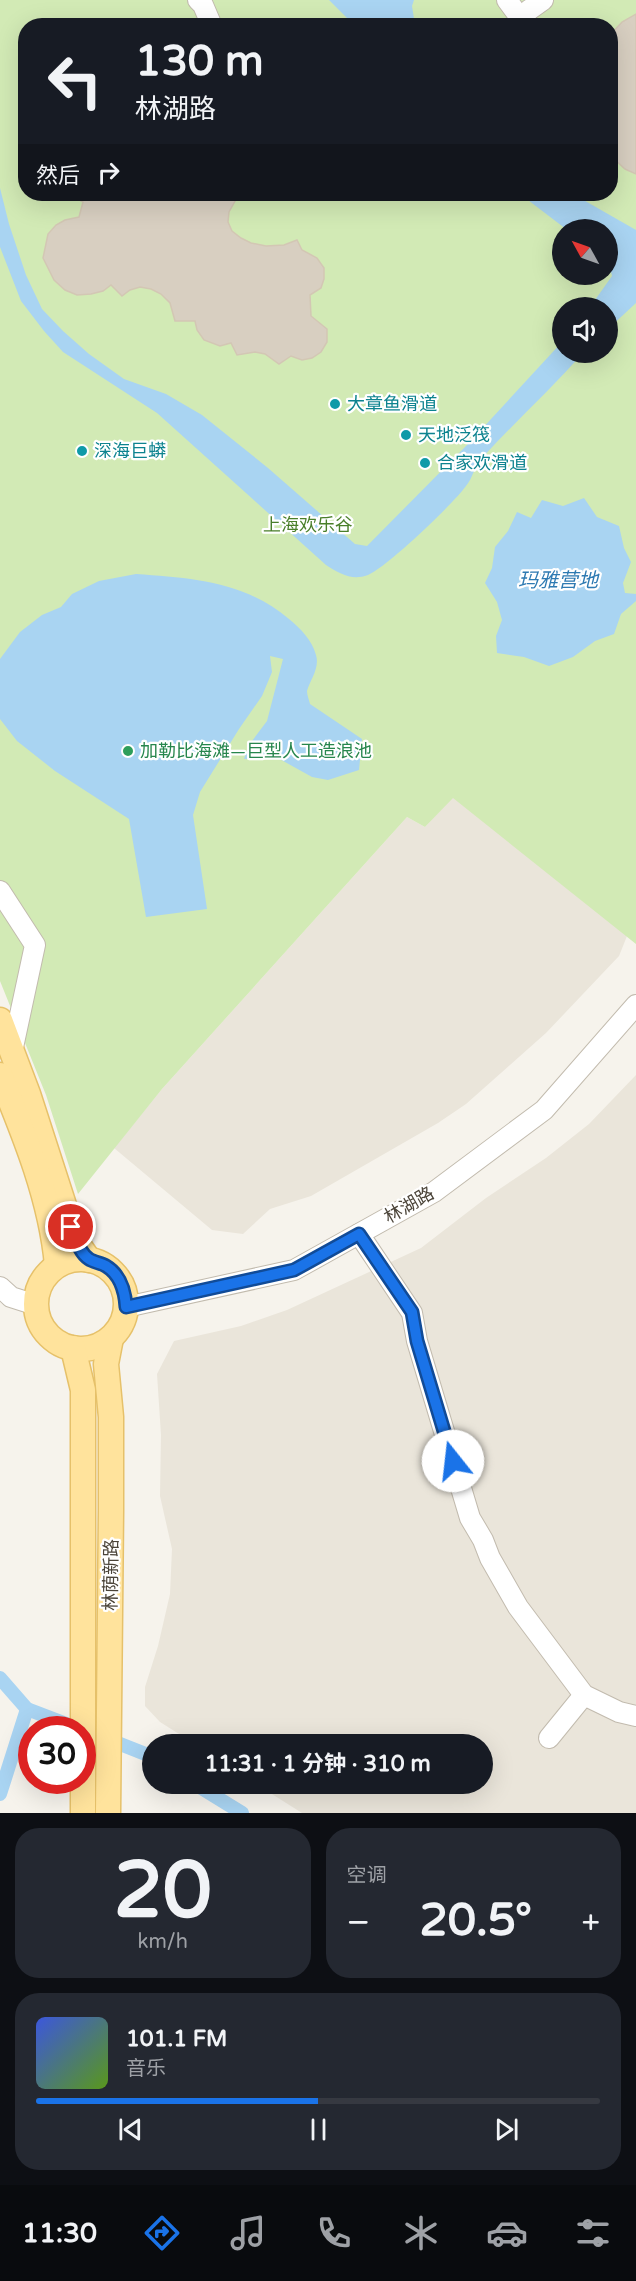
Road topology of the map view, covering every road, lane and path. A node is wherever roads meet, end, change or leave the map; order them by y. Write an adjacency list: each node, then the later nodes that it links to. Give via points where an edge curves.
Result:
1 (198, 0): 4 (street)
2 (507, 0): 5 (street)
3 (543, 0): 6 (street)
4 (209, 18)
5 (517, 18)
6 (523, 18)
7 (0, 891): 10 (street, via 35,945)
8 (636, 1005): 12 (street, 林湖路, via 544,1110 434,1192)
9 (0, 1020): 10 (main road)
10 (12, 1052): 13 (main road, via 71,1227)
11 (0, 1075): 14 (main road, via 54,1234)
12 (359, 1234): 17 (street, 林湖路, via 294,1270); 20 (street, via 412,1312 417,1341 470,1518 518,1607)
13 (89, 1260): 14 (main road); 17 (main road, via 108,1267 118,1278 125,1292)
14 (57, 1265): 16 (main road, via 42,1281)
15 (0, 1287): 16 (street, via 11,1297)
16 (36, 1305): 19 (main road, via 40,1324 48,1336)
17 (126, 1307): 18 (main road, 林荫新路, via 123,1322)
18 (111, 1338): 19 (main road, via 89,1349); 26 (main road, 林荫新路, via 106,1364 111,1417)
19 (73, 1348): 21 (main road, 林荫新路, via 83,1390)
20 (584, 1695): 22 (street); 23 (street)
21 (83, 1716)
22 (636, 1716)
23 (549, 1738)
24 (83, 1794): 25 (main road, 林荫新路)
25 (83, 1813)
26 (108, 1813)

